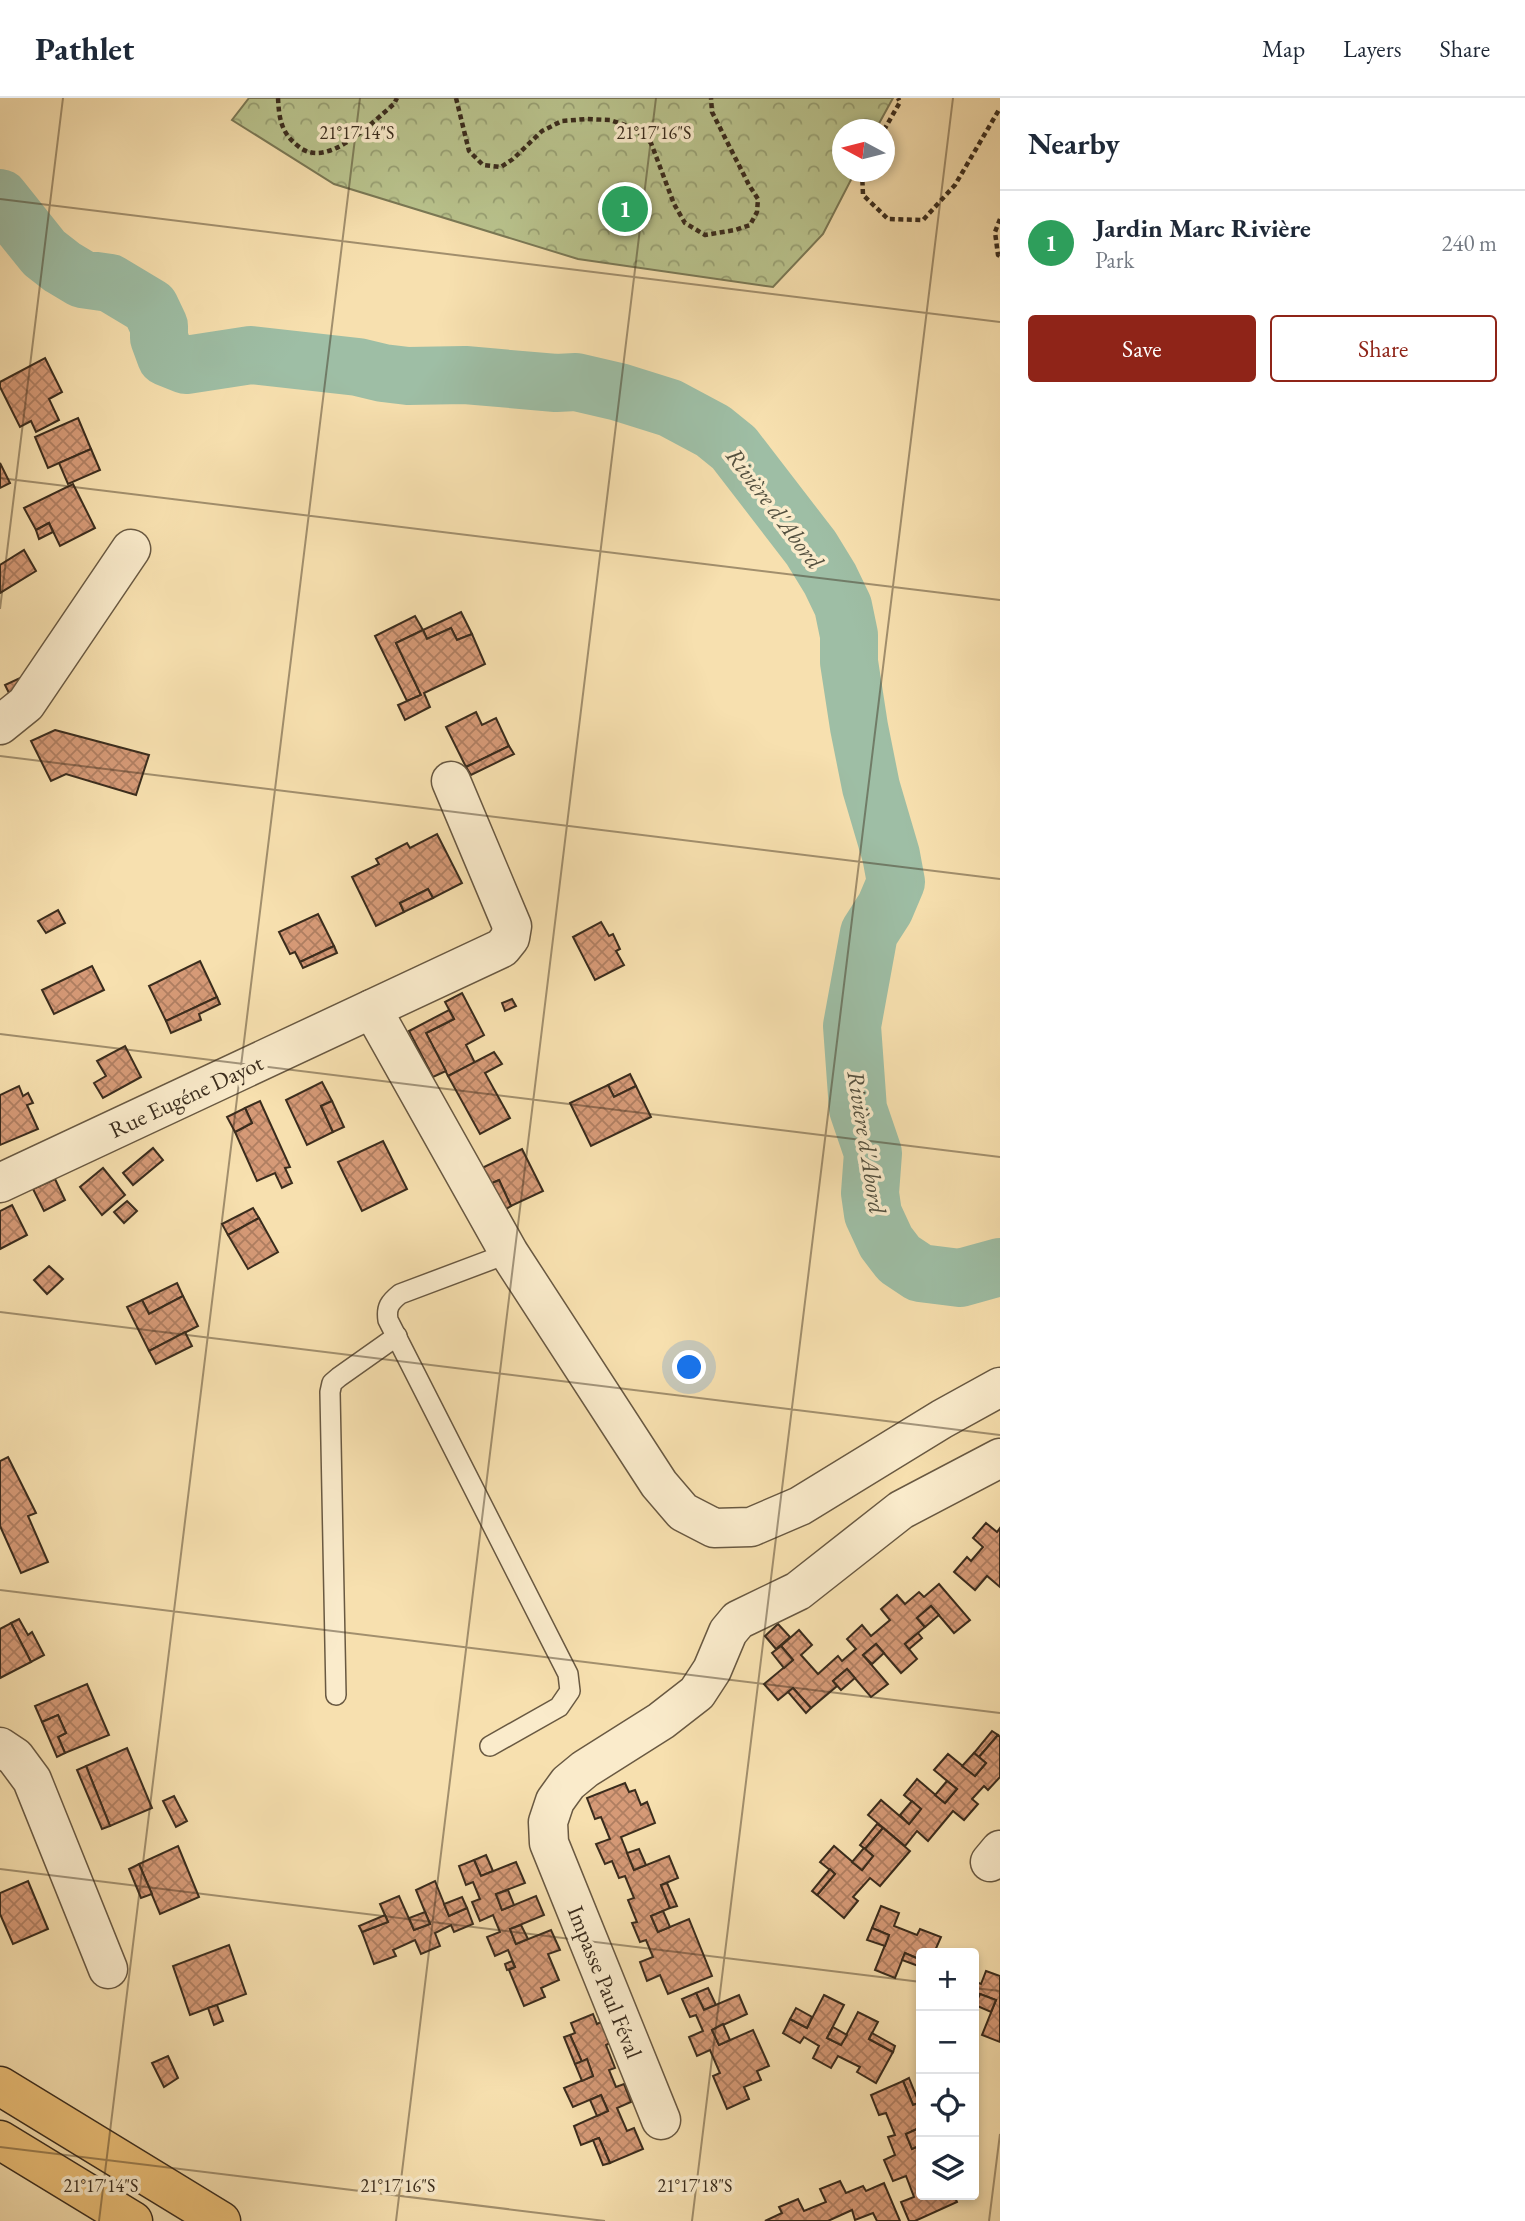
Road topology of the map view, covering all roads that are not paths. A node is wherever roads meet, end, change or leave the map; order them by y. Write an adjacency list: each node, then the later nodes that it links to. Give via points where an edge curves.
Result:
1 (131, 549): 2 (street, via 26,704)
2 (0, 725)
3 (451, 781): 4 (street, Rue Eugéne Dayot, via 512,926 509,938 502,948)
4 (372, 1009): 5 (street, Rue Eugéne Dayot); 6 (street)
5 (0, 1183)
6 (509, 1253): 7 (lane, via 400,1294 389,1303 387,1312); 8 (street, via 659,1484 683,1512 714,1528 751,1527 800,1506)
7 (397, 1336): 10 (lane, via 339,1377 330,1392); 11 (lane, via 568,1674 570,1691 559,1707)
8 (1000, 1387)
9 (1000, 1458): 15 (street, Impasse Paul Féval, via 901,1510 798,1591 738,1620 697,1693 585,1769 555,1801 548,1822 549,1843)
10 (336, 1695)
11 (490, 1746)
12 (0, 1747): 13 (street, via 15,1757 32,1780)
13 (108, 1969)
14 (0, 2086): 18 (highway)
15 (661, 2120)
16 (0, 2140): 17 (highway)
17 (132, 2221)
18 (221, 2221)

